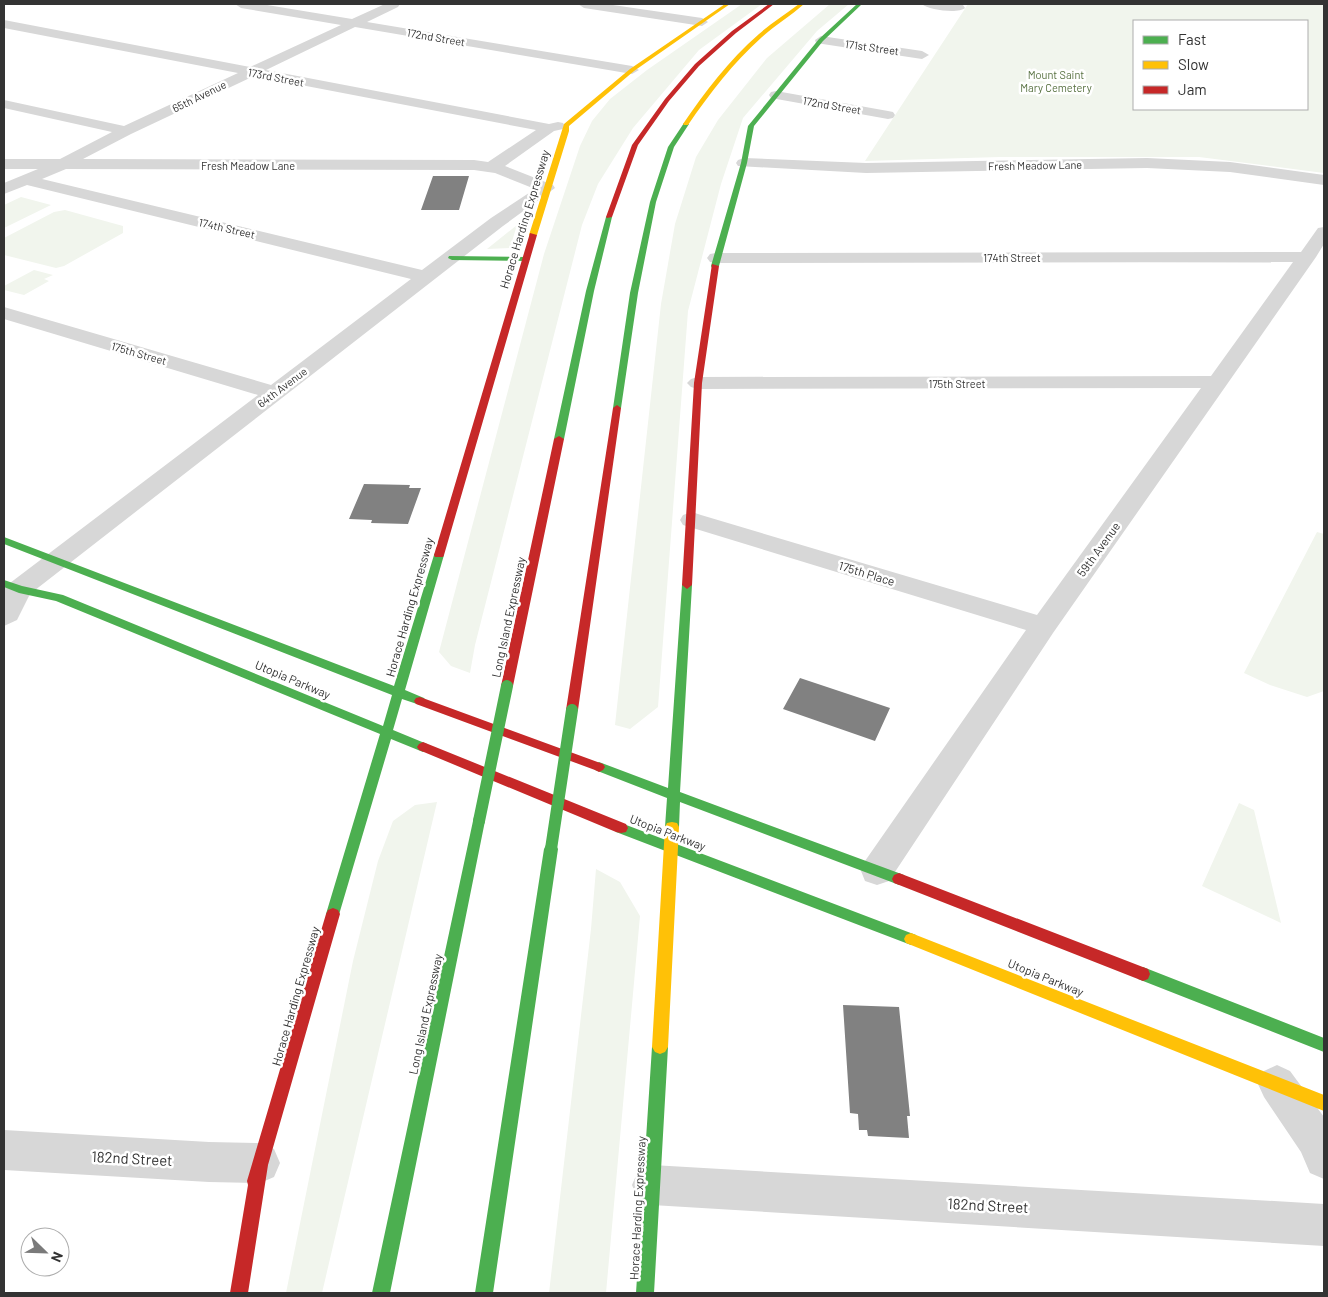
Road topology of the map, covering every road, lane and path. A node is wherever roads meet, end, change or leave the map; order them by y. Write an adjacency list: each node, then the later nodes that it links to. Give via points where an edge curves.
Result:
1 (241, 4): 11 (street, 172nd Street)
2 (394, 4): 11 (street, 65th Avenue)
3 (584, 4): 10 (street)
4 (728, 4): 10 (main road)
5 (772, 4): 62 (main road, Long Island Expressway, bridge, via 697,65 668,100 635,145 612,206 590,290)
6 (802, 4): 63 (main road, bridge, via 761,35 700,102 671,147 653,202 634,293)
7 (860, 4): 13 (main road, Horace Harding Expressway)
8 (928, 4): 9 (street)
9 (959, 8)
10 (702, 22): 15 (main road)
11 (353, 23): 15 (street, 172nd Street); 16 (street, 65th Avenue)
12 (4, 24): 16 (street, 173rd Street)
13 (822, 40): 14 (street, 171st Street); 17 (main road, Horace Harding Expressway)
14 (922, 55)
15 (632, 70): 20 (main road)
16 (249, 72): 21 (street, 173rd Street); 22 (street, 65th Avenue)
17 (776, 95): 19 (street, 172nd Street); 23 (main road, Horace Harding Expressway, via 751,126)
18 (4, 104): 22 (street)
19 (888, 114)
20 (566, 125): 21 (street); 29 (main road, Horace Harding Expressway)
21 (549, 128): 26 (street)
22 (126, 131): 25 (street, 65th Avenue)
23 (744, 163): 28 (street, Fresh Meadow Lane, via 866,168 1147,163 1230,167); 34 (main road, Horace Harding Expressway)
24 (4, 164): 25 (street, Fresh Meadow Lane)
25 (59, 166): 26 (street, Fresh Meadow Lane); 27 (street, 65th Avenue)
26 (492, 167): 29 (street, Fresh Meadow Lane)
27 (26, 180): 30 (street, 65th Avenue); 36 (street, 174th Street)
28 (1324, 180)
29 (547, 188): 33 (street, 64th Avenue); 35 (main road, Horace Harding Expressway)
30 (4, 189)
31 (1324, 232): 32 (street, 59th Avenue)
32 (1307, 257): 34 (street, 174th Street); 38 (street, 59th Avenue)
33 (452, 258): 35 (main road); 36 (street, 64th Avenue)
34 (716, 258): 39 (main road, Horace Harding Expressway)
35 (526, 259): 47 (main road, Horace Harding Expressway)
36 (427, 277): 40 (street, 64th Avenue)
37 (4, 313): 40 (street, 175th Street)
38 (1217, 382): 39 (street, 175th Street); 46 (street, 59th Avenue)
39 (698, 383): 41 (main road, Horace Harding Expressway)
40 (275, 393): 43 (street, 64th Avenue)
41 (692, 520): 46 (street, 175th Place); 49 (main road, Horace Harding Expressway)
42 (4, 540): 43 (main road, Utopia Parkway)
43 (56, 560): 44 (street, 64th Avenue); 47 (main road, Utopia Parkway)
44 (9, 589): 45 (street, 64th Avenue, via 8,614); 48 (main road, Utopia Parkway, via 59,598)
45 (4, 618)
46 (1043, 626): 51 (street, 59th Avenue)
47 (399, 693): 48 (main road, Horace Harding Expressway); 49 (main road, Utopia Parkway)
48 (387, 733): 50 (main road, Utopia Parkway); 57 (main road, Horace Harding Expressway)
49 (673, 794): 50 (main road, Horace Harding Expressway); 51 (main road, Utopia Parkway)
50 (670, 848): 53 (main road, Utopia Parkway, via 850,915); 58 (main road, Horace Harding Expressway)
51 (877, 871): 52 (main road, Utopia Parkway)
52 (1324, 1045)
53 (1277, 1084): 54 (main road, Utopia Parkway); 56 (street, via 1316,1139)
54 (1324, 1103)
55 (4, 1150): 57 (street, 182nd Street)
56 (1324, 1159)
57 (260, 1163): 60 (main road, Horace Harding Expressway); 61 (main road)
58 (652, 1185): 59 (street, 182nd Street); 64 (main road, Horace Harding Expressway)
59 (1324, 1225)
60 (232, 1265)
61 (239, 1293)
62 (381, 1293)
63 (484, 1293)
64 (645, 1293)

